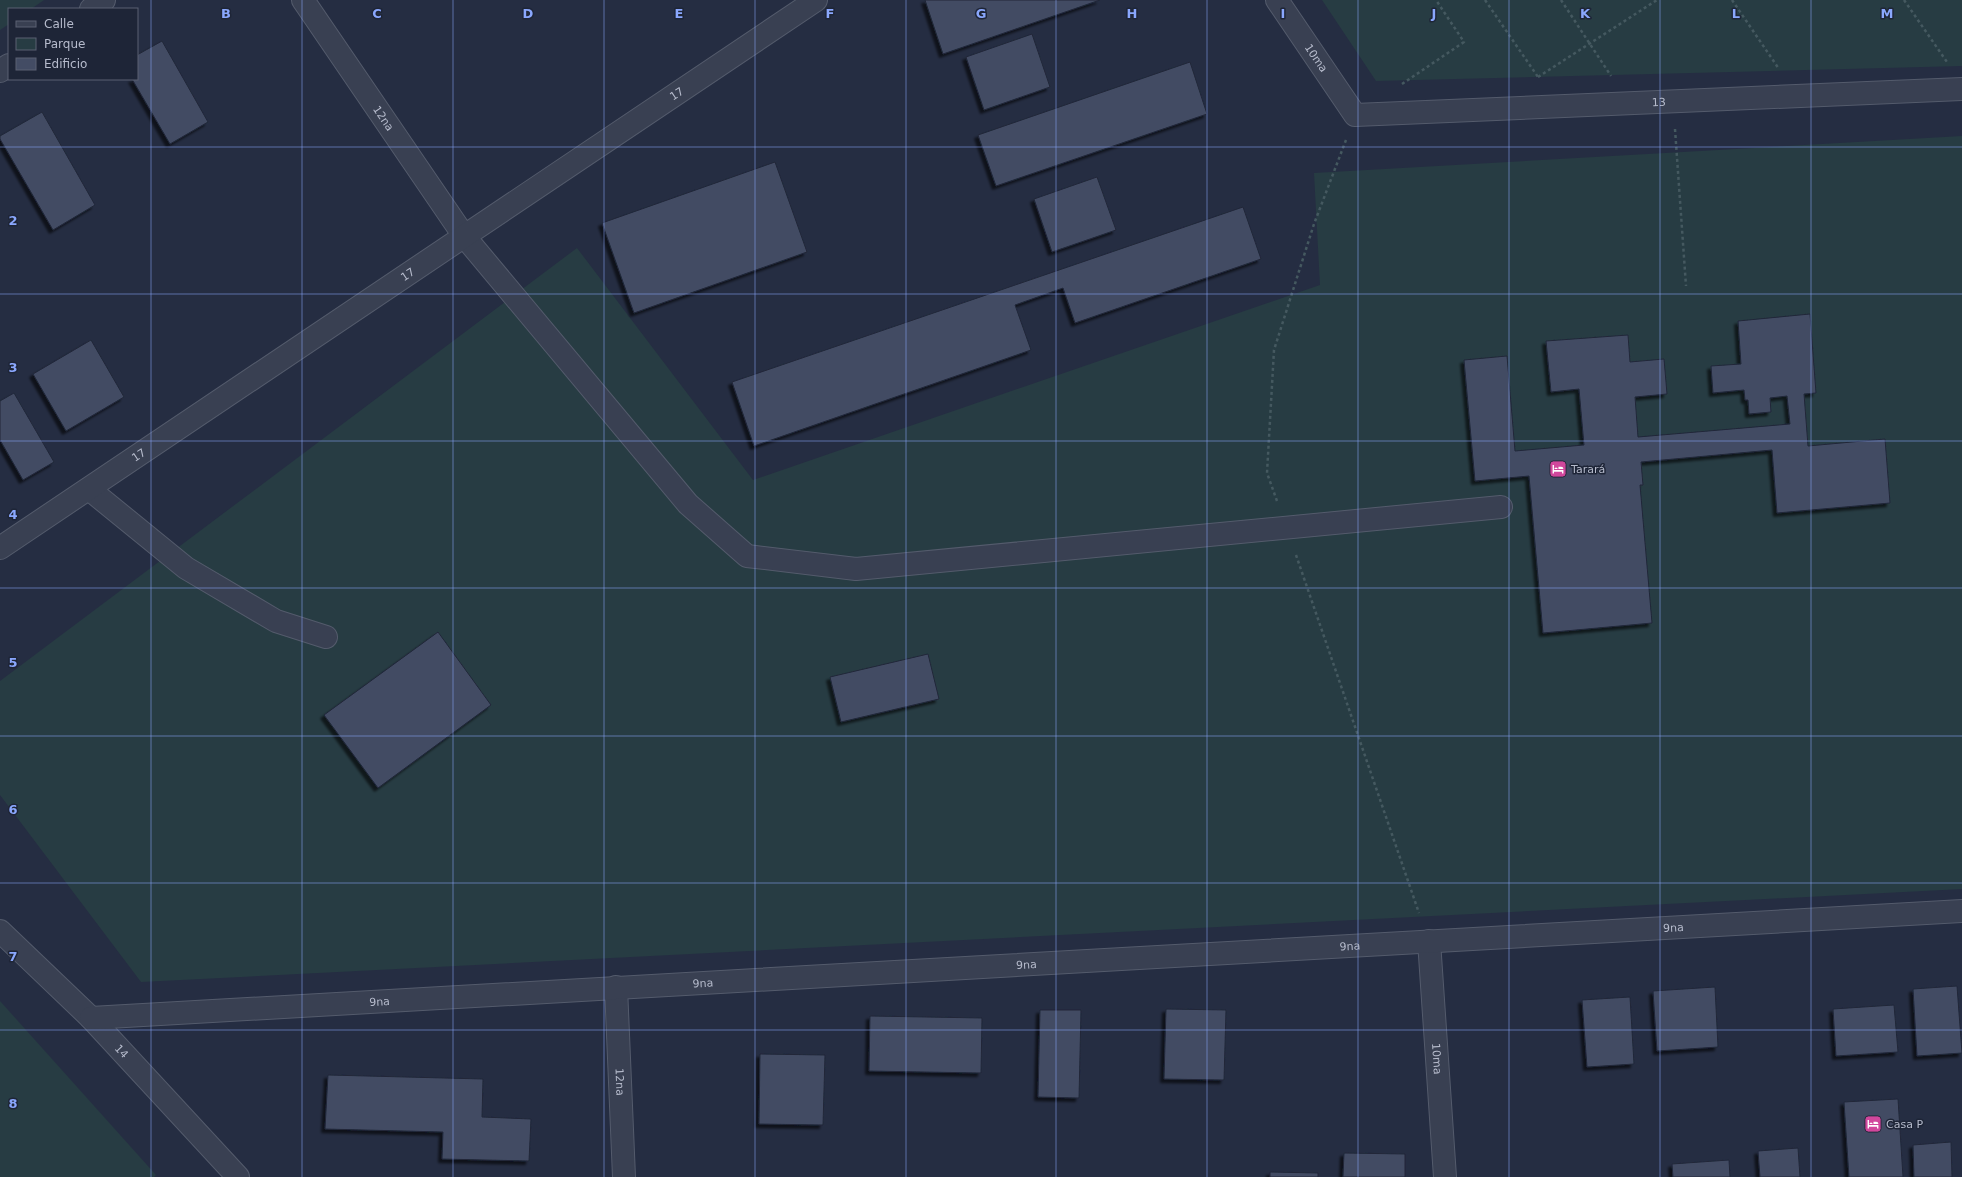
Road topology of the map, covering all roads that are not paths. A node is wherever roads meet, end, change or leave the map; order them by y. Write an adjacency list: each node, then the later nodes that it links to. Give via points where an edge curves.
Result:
1 (104, 0): 5 (street)
2 (303, 0): 8 (street, 12na)
3 (816, 0): 8 (street, 17)
4 (1277, 0): 7 (street, 10ma)
5 (92, 8)
6 (1962, 89): 7 (street, 13)
7 (1355, 115)
8 (464, 236): 9 (street, 17); 10 (street, 12na, via 688,504 747,556 856,570)
9 (89, 488): 11 (street, 17); 12 (street, via 186,568 276,621)
10 (1501, 507)
11 (0, 548)
12 (326, 637)
13 (1962, 911): 15 (street, 9na)
14 (0, 931): 17 (street, 14)
15 (1429, 941): 16 (street, 9na); 20 (street, 10ma)
16 (616, 988): 17 (street, 9na); 19 (street, 12na)
17 (91, 1018): 18 (street, 14)
18 (238, 1177)
19 (624, 1177)
20 (1445, 1177)

